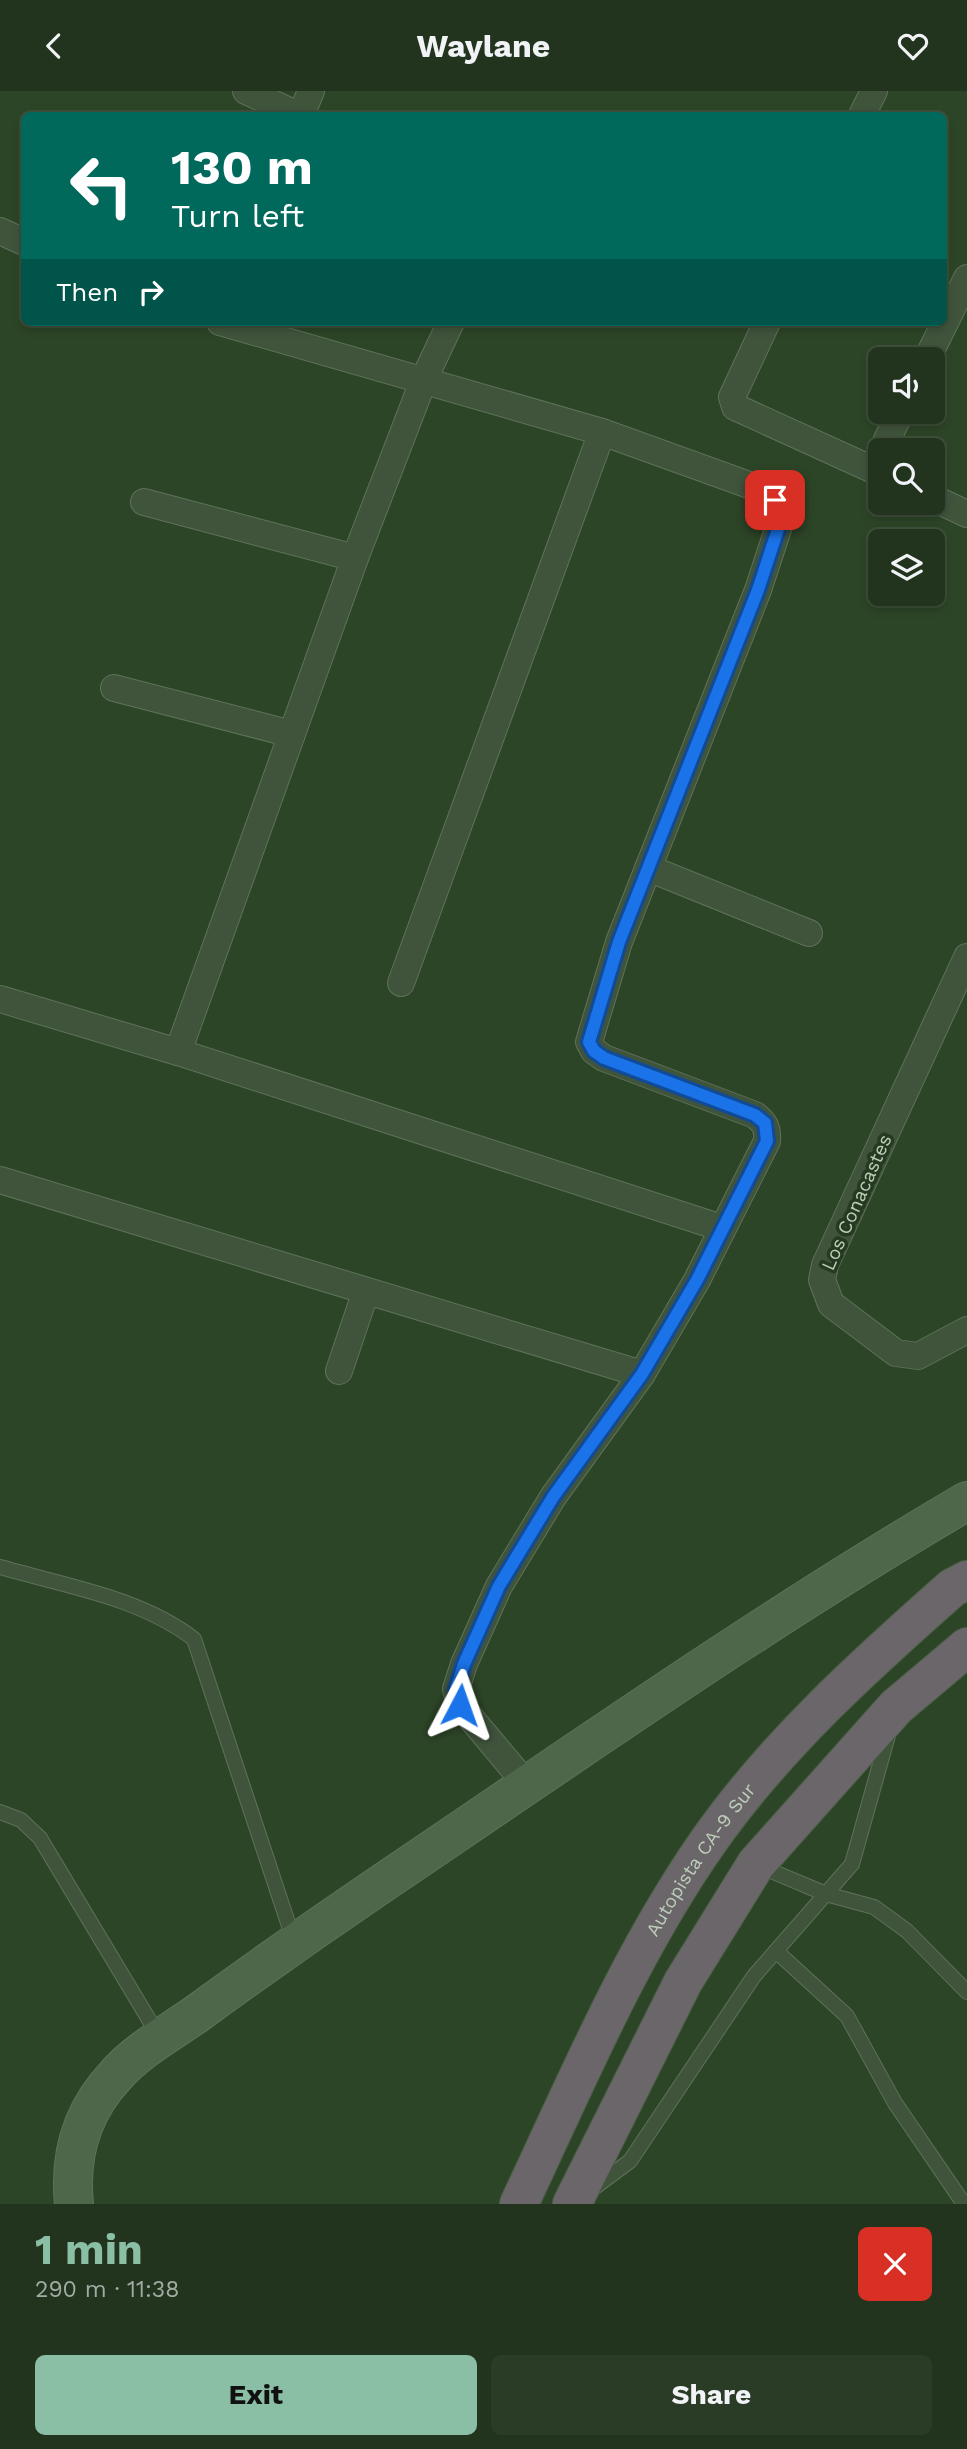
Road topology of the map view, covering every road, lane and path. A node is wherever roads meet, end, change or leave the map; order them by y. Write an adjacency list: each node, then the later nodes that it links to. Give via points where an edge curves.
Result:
1 (246, 91): 4 (street)
2 (311, 91): 5 (street)
3 (874, 91): 6 (street)
4 (292, 112)
5 (300, 112)
6 (864, 112)
7 (0, 231): 8 (street)
8 (21, 241)
9 (967, 278): 10 (street)
10 (947, 318)
11 (234, 326): 16 (street)
12 (448, 326): 16 (street)
13 (764, 326): 18 (street, via 732,397 735,407)
14 (943, 326): 15 (street)
15 (933, 347)
16 (424, 379): 17 (street); 22 (street)
17 (602, 432): 25 (street, via 766,491 781,509 758,590); 28 (street)
18 (868, 458)
19 (144, 502): 22 (street)
20 (945, 504): 21 (street)
21 (967, 515)
22 (355, 558): 24 (street)
23 (114, 688): 24 (street)
24 (292, 734): 30 (street)
25 (648, 868): 26 (street); 32 (street, via 619,942 589,1042 604,1058 755,1115 765,1123 767,1141)
26 (809, 933)
27 (967, 957): 34 (street, Los Conacastes, via 822,1280 831,1304 897,1353 918,1356)
28 (401, 983)
29 (0, 999): 30 (street)
30 (178, 1052): 32 (street)
31 (0, 1180): 33 (street)
32 (722, 1228): 36 (street)
33 (366, 1291): 35 (street); 36 (street)
34 (967, 1330)
35 (339, 1371)
36 (642, 1374): 42 (street, via 553,1497 499,1586 456,1689 460,1705)
37 (967, 1501): 42 (main road, via 893,1544)
38 (0, 1567): 46 (lane, via 132,1605 172,1622 194,1639)
39 (967, 1580): 51 (highway, Autopista CA-9 Sur, via 852,1676 710,1839 632,1967)
40 (967, 1647): 41 (highway)
41 (896, 1707): 44 (highway); 45 (lane, via 852,1864)
42 (527, 1785): 46 (main road)
43 (0, 1812): 49 (lane, via 20,1820 40,1837)
44 (756, 1864): 45 (lane); 52 (highway, via 683,1982)
45 (826, 1894): 47 (lane); 48 (lane, via 874,1907 907,1931)
46 (294, 1943): 49 (main road)
47 (776, 1951): 52 (lane, via 754,1976 630,2161); 53 (lane, via 847,2015 895,2103)
48 (967, 1992)
49 (161, 2039): 50 (main road, via 116,2074 92,2107 75,2143)
50 (74, 2204)
51 (519, 2204)
52 (572, 2204)
53 (964, 2204)

